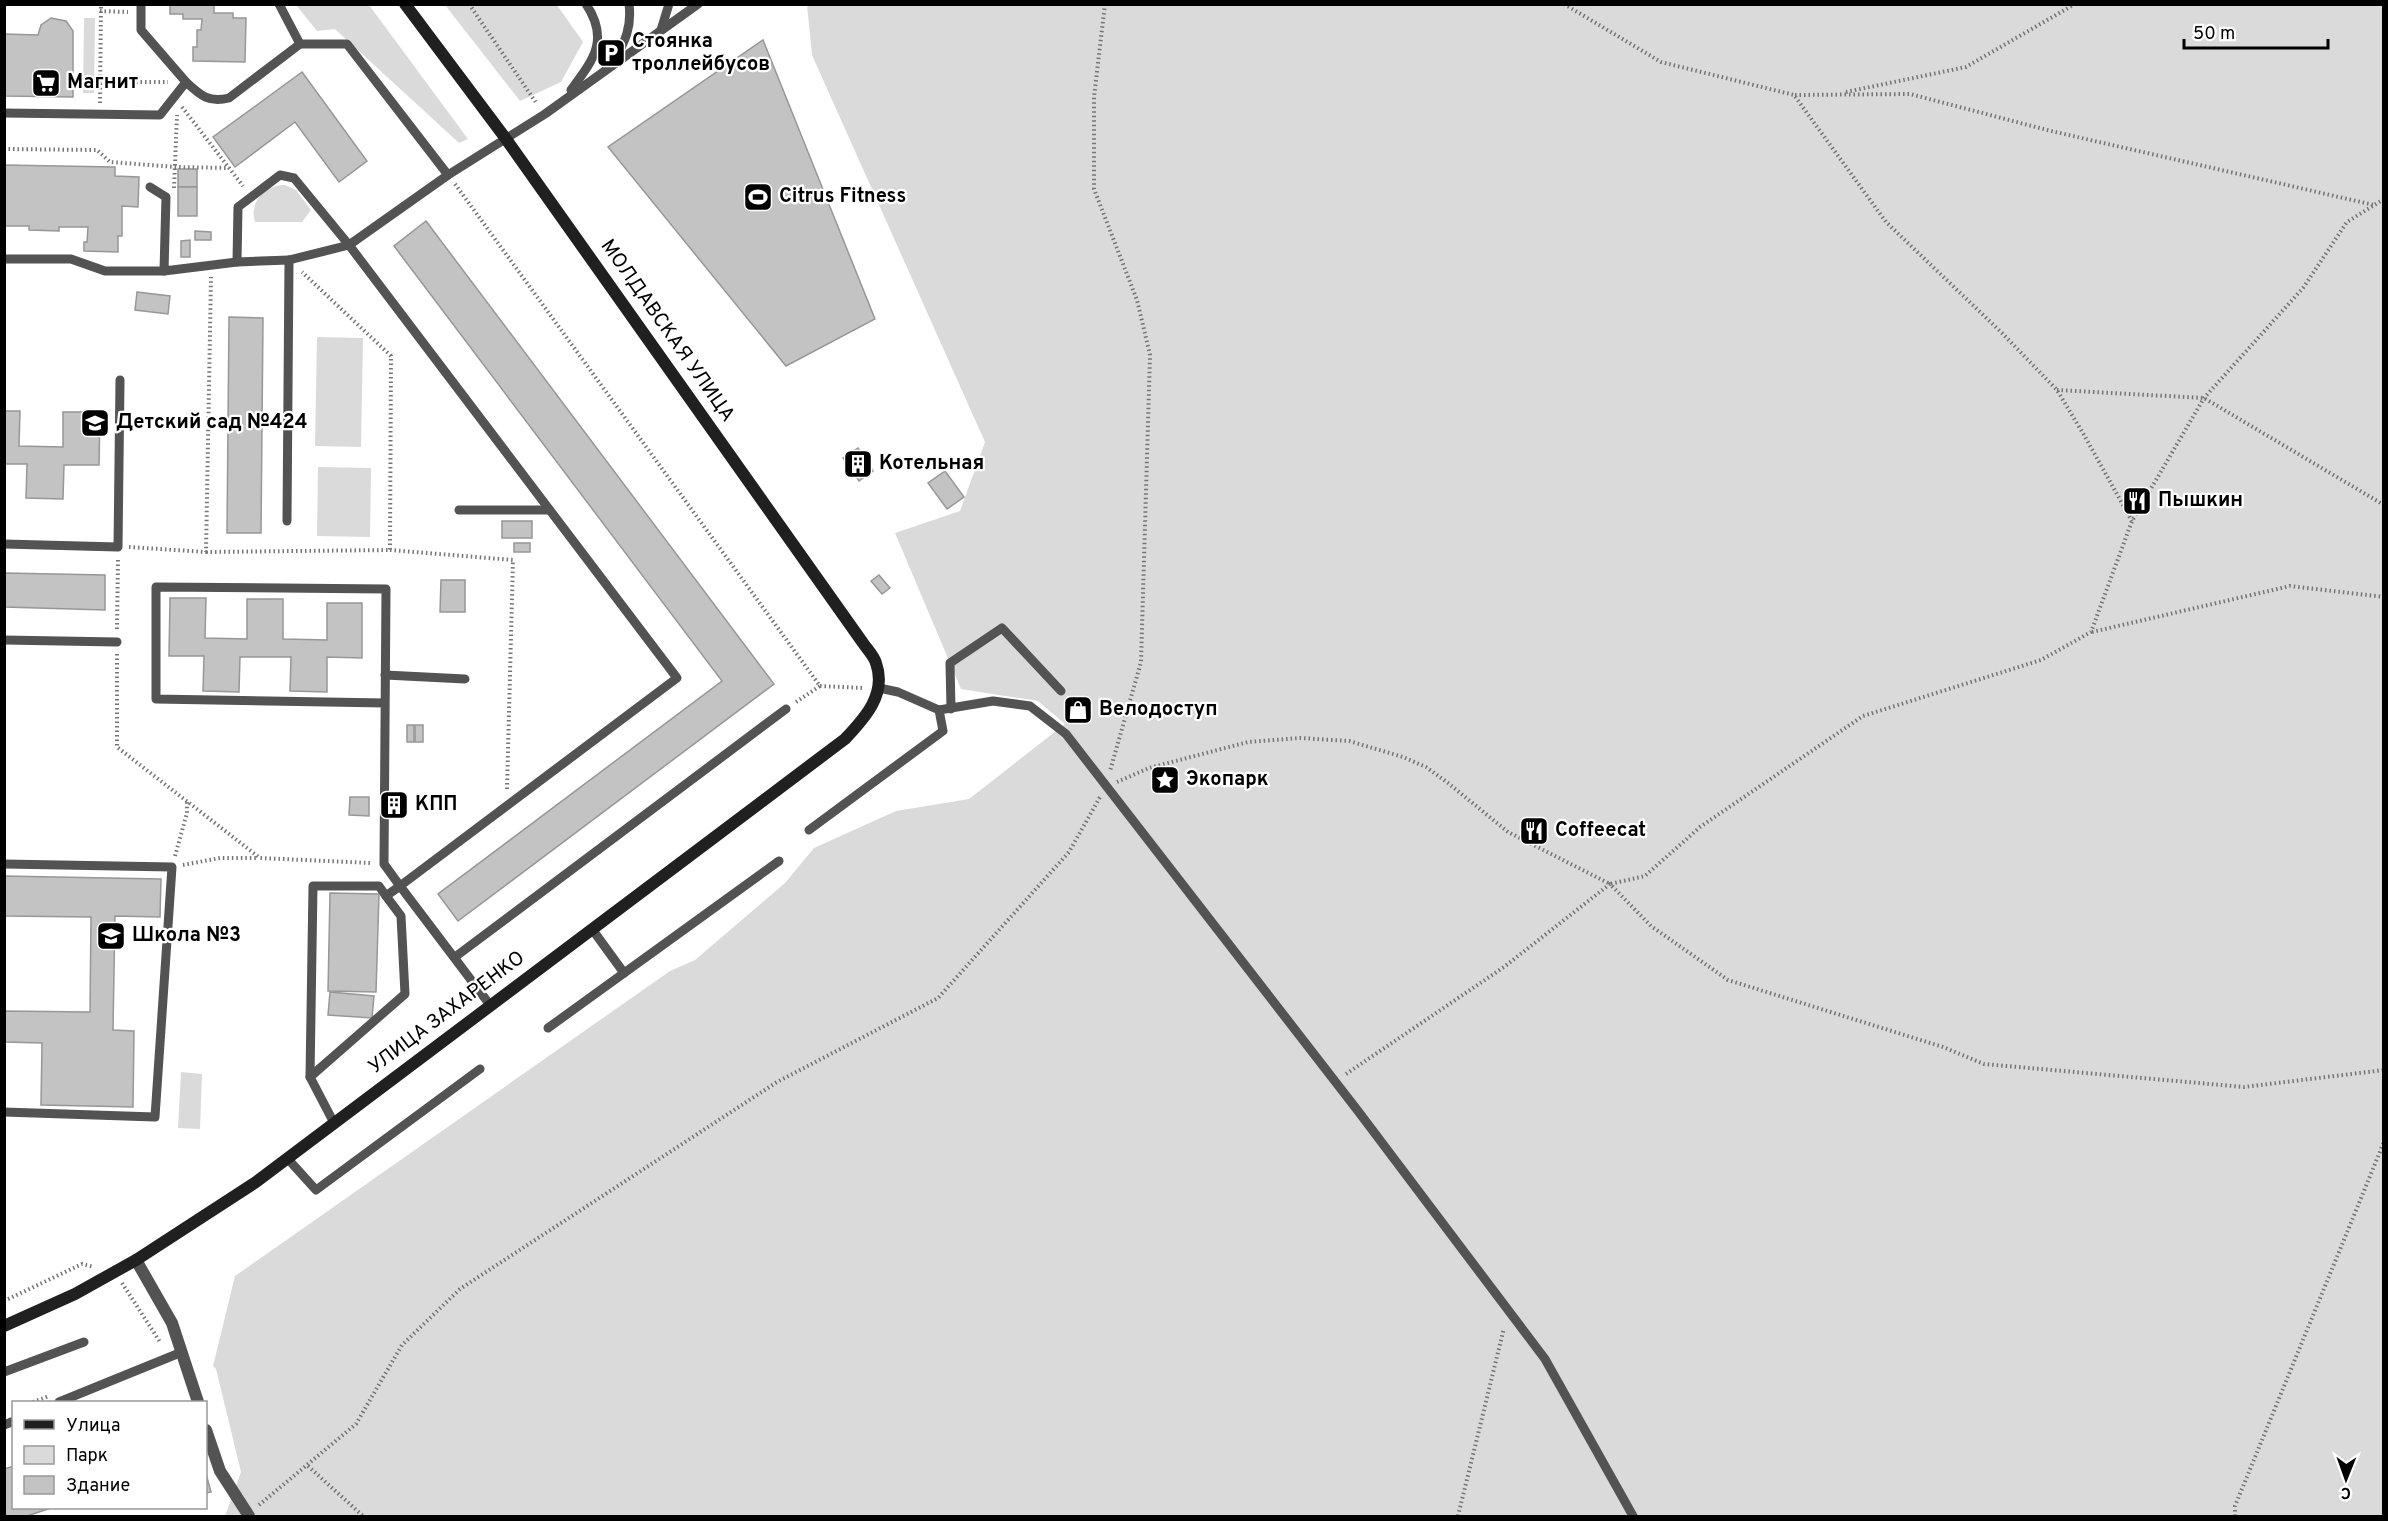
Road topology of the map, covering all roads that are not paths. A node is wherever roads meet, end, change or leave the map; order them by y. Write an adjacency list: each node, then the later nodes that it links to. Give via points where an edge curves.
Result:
1 (279, 4): 9 (lane)
2 (405, 4): 14 (street, МОЛДАВСКАЯ УЛИЦА)
3 (586, 4): 12 (lane, via 596,20 598,41 591,63)
4 (629, 4): 10 (lane, via 627,38)
5 (669, 4): 8 (lane)
6 (698, 4): 8 (lane)
7 (141, 8): 11 (lane, via 141,30)
8 (661, 30): 10 (lane)
9 (300, 44): 11 (lane, via 228,98 215,101 203,97); 15 (lane, via 347,44)
10 (613, 64): 12 (lane)
11 (186, 82): 13 (lane, via 160,116)
12 (564, 98): 14 (lane)
13 (4, 113)
14 (506, 139): 15 (lane); 31 (street, МОЛДАВСКАЯ УЛИЦА, via 863,643 876,663)
15 (448, 174): 17 (lane)
16 (150, 187): 21 (lane, via 166,197)
17 (349, 246): 19 (lane); 20 (lane, via 294,178 280,175 238,207); 24 (lane)
18 (4, 259): 21 (lane, via 71,259 105,270)
19 (289, 260): 20 (lane); 25 (lane)
20 (237, 262): 21 (lane)
21 (164, 271)
22 (120, 380): 26 (lane, via 118,547)
23 (459, 510): 24 (lane)
24 (549, 510): 40 (lane, via 677,678)
25 (287, 521)
26 (4, 544)
27 (4, 640): 28 (lane)
28 (117, 642)
29 (385, 675): 30 (lane); 33 (lane); 33 (lane, via 386,589 156,587 156,699)
30 (465, 679)
31 (879, 688): 36 (lane); 42 (street, УЛИЦА ЗАХАРЕНКО, via 867,715 845,739)
32 (1061, 691): 35 (lane, via 1002,628 950,663)
33 (385, 703): 40 (lane, via 384,864)
34 (786, 709): 43 (lane)
35 (951, 709): 36 (lane); 61 (lane, via 993,701 1030,706 1066,734 1545,1359)
36 (939, 710): 37 (lane, via 943,731)
37 (809, 830)
38 (779, 861): 44 (lane)
39 (4, 864): 49 (lane, via 172,867 155,1117)
40 (400, 886): 41 (lane); 43 (lane)
41 (386, 896): 48 (lane, via 401,916 405,994); 48 (lane, via 378,886 313,886)
42 (592, 929): 44 (lane); 45 (street, УЛИЦА ЗАХАРЕНКО)
43 (455, 957): 45 (lane)
44 (624, 973): 46 (lane)
45 (490, 1005): 50 (street, УЛИЦА ЗАХАРЕНКО)
46 (548, 1028)
47 (480, 1069): 51 (lane, via 316,1190)
48 (310, 1077): 50 (lane)
49 (4, 1112)
50 (334, 1123): 51 (street, УЛИЦА ЗАХАРЕНКО)
51 (287, 1158): 52 (street, УЛИЦА ЗАХАРЕНКО)
52 (136, 1260): 53 (street, УЛИЦА ЗАХАРЕНКО, via 48,1308); 55 (street, via 172,1323)
53 (4, 1326)
54 (84, 1342): 56 (lane)
55 (182, 1352): 57 (lane); 58 (street)
56 (4, 1372)
57 (57, 1398)
58 (198, 1401)
59 (207, 1433): 60 (street, via 220,1471)
60 (248, 1515)
61 (1633, 1516)

